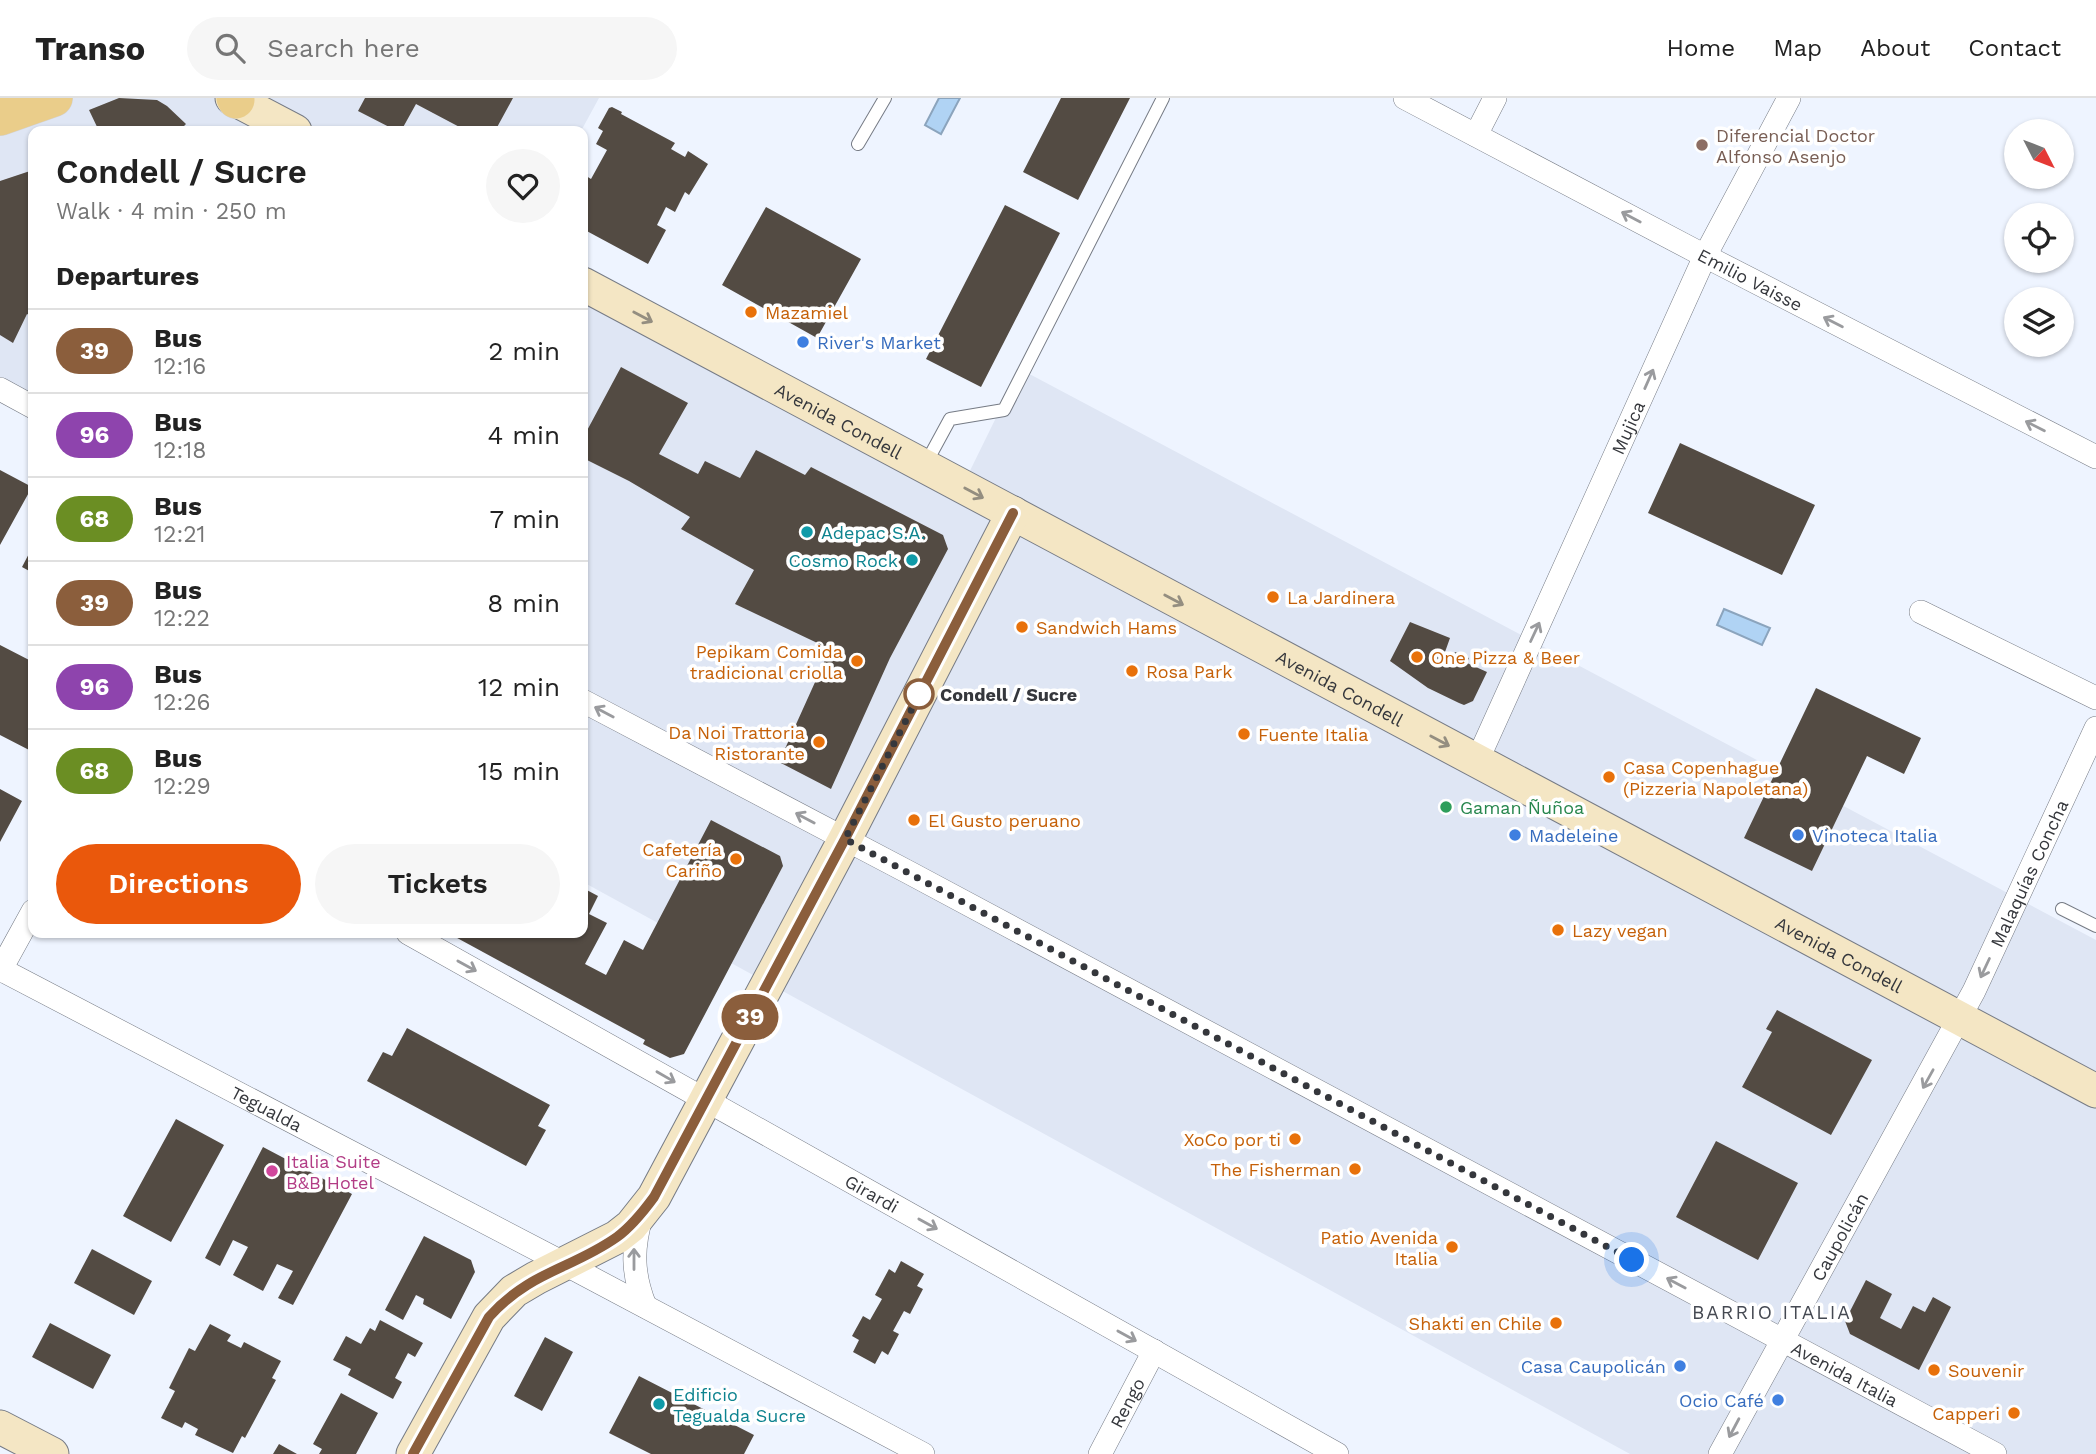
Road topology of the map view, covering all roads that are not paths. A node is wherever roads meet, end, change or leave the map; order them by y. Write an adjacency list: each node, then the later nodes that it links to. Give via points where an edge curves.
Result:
1 (54, 98): 8 (main road)
2 (885, 98): 11 (lane)
3 (1163, 98): 17 (lane, via 1004,410 950,419)
4 (1405, 98): 10 (street, Emilio Vaisse)
5 (1495, 98): 10 (street)
6 (1789, 98): 12 (street, Mujica)
7 (234, 99): 9 (street)
8 (0, 117)
9 (285, 126)
10 (1476, 135): 12 (street, Emilio Vaisse, one-way to 10)
11 (858, 144)
12 (1705, 256): 16 (street, Emilio Vaisse, one-way to 12); 23 (street, Mujica, one-way to 12)
13 (588, 287): 17 (street, Avenida Condell, one-way to 17)
14 (0, 388): 15 (street)
15 (28, 404)
16 (2096, 457)
17 (924, 467): 18 (street, Avenida Condell, one-way to 18)
18 (1013, 513): 23 (street, Avenida Condell, one-way to 23); 24 (street)
19 (1921, 612): 20 (street)
20 (2096, 698)
21 (588, 704): 24 (street, Avenida Italia, one-way to 21)
22 (2096, 728): 30 (street, Malaquías Concha, one-way to 30)
23 (1477, 761): 30 (street, Avenida Condell)
24 (845, 839): 32 (street); 36 (street, Avenida Italia, one-way to 24)
25 (2062, 909): 27 (lane)
26 (28, 920): 29 (street)
27 (2096, 926)
28 (417, 938): 32 (street, Girardi, one-way to 32)
29 (0, 970): 34 (street, Tegualda)
30 (1960, 1018): 31 (street, Avenida Condell); 36 (street, Caupolicán, one-way to 36)
31 (2096, 1091)
32 (706, 1101): 33 (street); 37 (street, Girardi, one-way to 37)
33 (643, 1212): 34 (street, via 617,1237); 35 (street, one-way to 33, via 633,1259)
34 (565, 1264): 35 (street, Tegualda); 40 (street, via 514,1292 489,1317)
35 (645, 1306): 41 (street, Tegualda)
36 (1783, 1340): 44 (street, Caupolicán, one-way to 44); 45 (street, Avenida Italia)
37 (1154, 1351): 42 (street, Rengo); 43 (street, Girardi)
38 (0, 1427): 39 (street)
39 (36, 1450)
40 (413, 1454)
41 (923, 1454)
42 (1100, 1454)
43 (1338, 1454)
44 (1720, 1454)
45 (1995, 1454)

